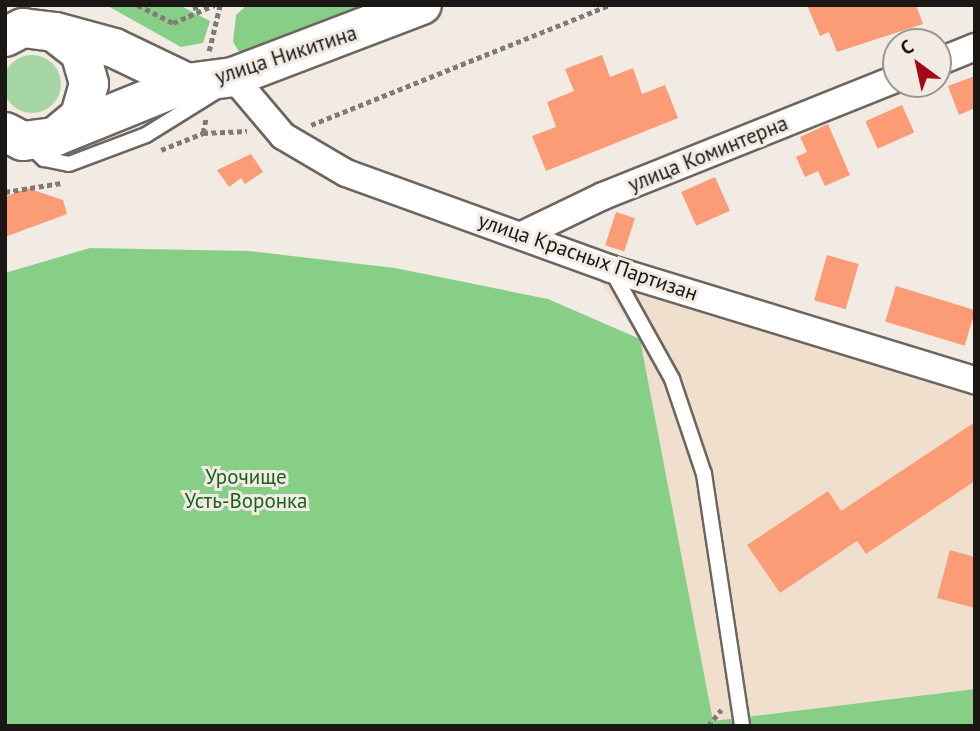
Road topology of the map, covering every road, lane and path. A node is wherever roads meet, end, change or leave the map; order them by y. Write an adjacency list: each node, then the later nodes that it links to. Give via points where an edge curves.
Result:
1 (27, 5): 8 (main road)
2 (138, 5): 7 (path, via 173,23)
3 (195, 5): 7 (path)
4 (214, 5): 7 (path)
5 (422, 5): 12 (main road, улица Никитина)
6 (609, 5): 15 (path)
7 (197, 13)
8 (54, 32): 9 (main road, via 23,29); 13 (main road, via 114,48); 18 (main road, via 80,52 89,84 80,116)
9 (5, 37)
10 (975, 47): 11 (street)
11 (952, 56)
12 (233, 77): 13 (main road, улица Никитина); 18 (lane, via 146,135 69,164 44,159); 19 (street, улица Красных Партизан, via 282,136 346,173)
13 (187, 83): 18 (main road, улица Никитина)
14 (882, 85): 19 (street, улица Коминтерна, via 603,196)
15 (304, 128)
16 (254, 131): 17 (path)
17 (204, 133)
18 (20, 140)
19 (522, 235): 20 (street, улица Красных Партизан)
20 (611, 269): 21 (street, улица Красных Партизан); 22 (lane, via 672,379 704,474)
21 (975, 380)
22 (742, 726)

